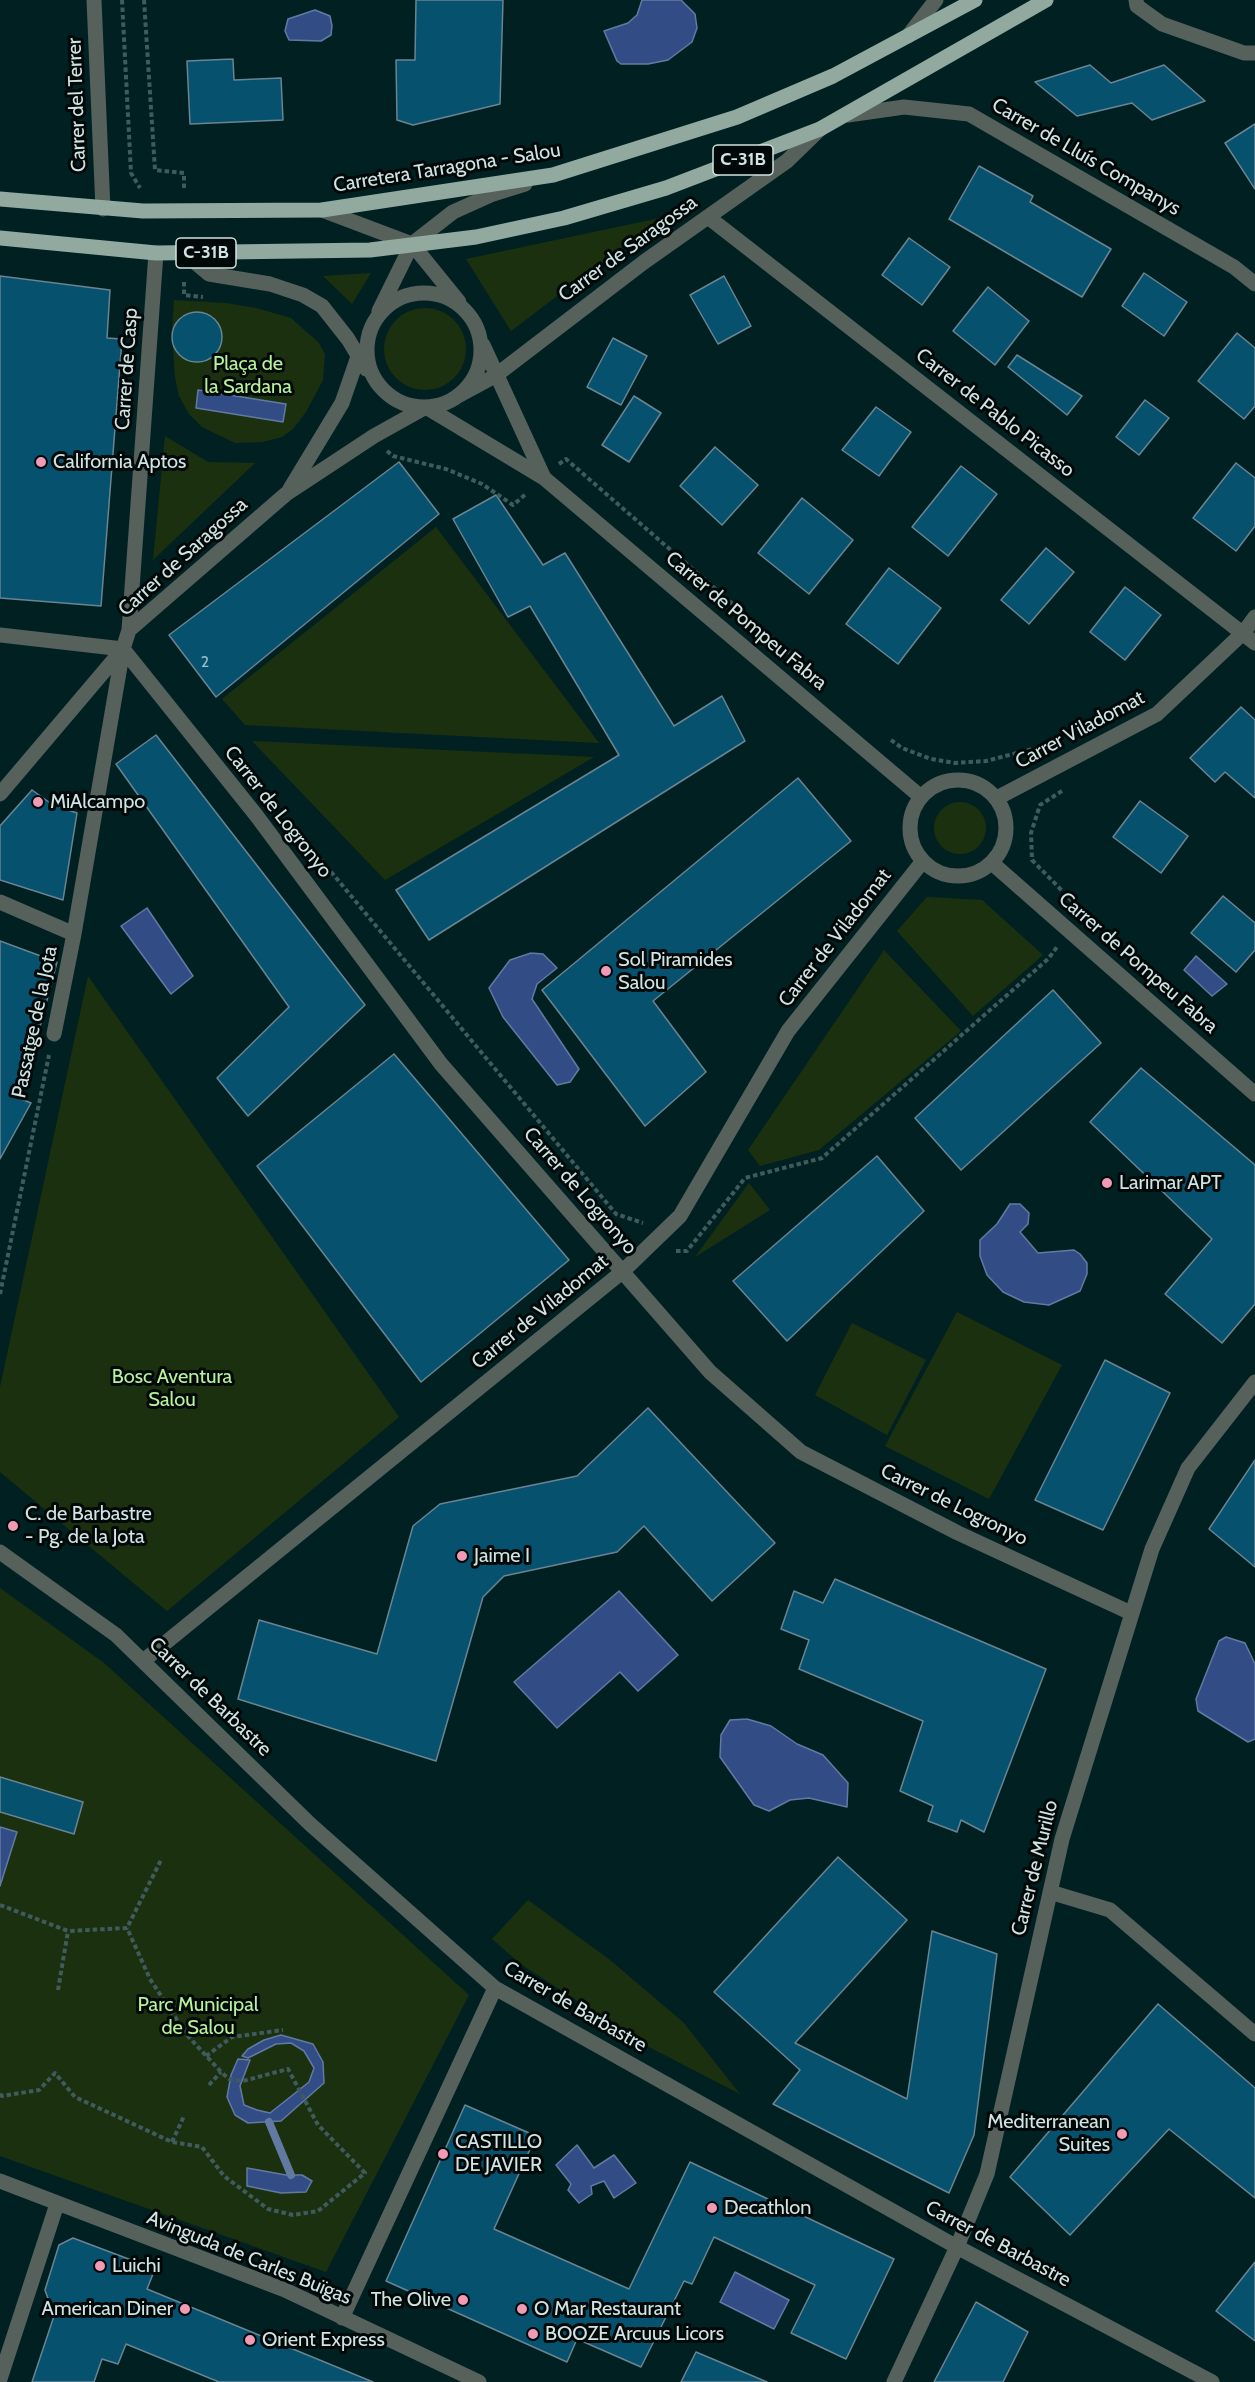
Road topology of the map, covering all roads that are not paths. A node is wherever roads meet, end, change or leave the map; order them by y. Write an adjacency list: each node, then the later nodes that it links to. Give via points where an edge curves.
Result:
1 (94, 0): 12 (street, Carrer del Terrer)
2 (936, 0): 6 (street)
3 (975, 0): 6 (main road, Carretera Tarragona - Salou / C-31B)
4 (1046, 0): 8 (main road, C-31B)
5 (1136, 0): 7 (street, via 1137,6 1162,24 1244,53)
6 (908, 36): 10 (main road, Carretera Tarragona - Salou / C-31B, via 834,76 737,117)
7 (1255, 53)
8 (848, 115): 9 (main road, C-31B); 19 (street, Carrer de Lluís Companys, via 904,107 969,114 1234,267)
9 (820, 129): 14 (street, Carrer de Saragossa, via 787,161); 16 (main road, C-31B, via 666,188 564,218 476,237)
10 (554, 175): 13 (main road, Carretera Tarragona - Salou / C-31B); 16 (street, via 493,194 453,212)
11 (0, 199): 12 (main road, Carretera Tarragona - Salou / C-31B)
12 (103, 209): 13 (main road, Carretera Tarragona - Salou / C-31B)
13 (322, 210): 16 (street)
14 (708, 217): 24 (street, Carrer de Saragossa); 33 (street, Carrer de Pablo Picasso)
15 (0, 238): 17 (main road, C-31B)
16 (412, 244): 18 (main road, C-31B, via 370,250); 20 (street); 21 (street)
17 (156, 253): 18 (main road, C-31B); 31 (street, Carrer de Casp)
18 (184, 253): 23 (street, via 209,274 270,285 303,295 322,306)
19 (1255, 284)
20 (466, 311): 21 (street, via 452,300 416,293 398,298 383,309); 22 (street)
21 (370, 331): 23 (street, Carrer de Saragossa); 25 (street, via 369,367)
22 (480, 336): 24 (street, Carrer de Pompeu Fabra); 26 (street, via 477,370)
23 (357, 356): 25 (street); 29 (street, Carrer de Saragossa, via 342,403)
24 (495, 376): 26 (street, Carrer de Saragossa); 28 (street, Carrer de Pompeu Fabra)
25 (375, 381): 27 (street, via 397,400)
26 (456, 397): 27 (street)
27 (426, 407): 28 (street, Carrer de Pompeu Fabra); 29 (street, Carrer de Saragossa)
28 (544, 478): 36 (street, Carrer de Pompeu Fabra)
29 (286, 494): 31 (street, Carrer de Saragossa)
30 (1255, 617): 33 (street, Carrer Viladomat)
31 (129, 630): 34 (street, Carrer de Saragossa)
32 (0, 635): 34 (street)
33 (1250, 638): 37 (street, Carrer Viladomat, via 1157,714)
34 (123, 649): 35 (street, Carrer de Saragossa); 41 (street, Passatge de la Jota); 44 (street, Carrer de Logronyo, via 256,815 441,1064)
35 (0, 794)
36 (921, 797): 37 (street, via 945,781 959,780 986,788); 38 (street, via 910,822 915,850)
37 (997, 798): 39 (street, via 1007,831 1000,854)
38 (923, 861): 39 (street, via 950,876 980,872); 44 (street, Carrer de Viladomat, via 788,1031 680,1216)
39 (992, 863): 43 (street, Carrer de Pompeu Fabra)
40 (0, 902): 41 (street, Passatge de la Jota)
41 (74, 934): 42 (street, Passatge de la Jota)
42 (54, 1034)
43 (1255, 1094)
44 (622, 1272): 47 (street, Carrer de Logronyo, via 710,1372 801,1452 958,1533); 48 (street, Carrer de Viladomat)
45 (1255, 1382): 47 (street, Carrer de Murillo, via 1188,1468 1152,1549)
46 (0, 1552): 48 (street, Carrer de Barbastre, via 116,1635)
47 (1131, 1613): 49 (street, Carrer de Murillo, via 1062,1839)
48 (143, 1661): 50 (street, Carrer de Barbastre, via 310,1824)
49 (1050, 1892): 51 (street, via 1110,1910); 54 (street, Carrer de Murillo, via 987,2174)
50 (495, 1988): 54 (street, Carrer de Barbastre); 55 (street)
51 (1255, 2034)
52 (0, 2181): 53 (street, Avinguda de Carles Buïgas)
53 (57, 2204): 55 (street, Avinguda de Carles Buïgas, via 285,2290); 56 (street)
54 (957, 2247): 58 (street, Carrer de Murillo); 59 (street, Carrer de Barbastre)
55 (342, 2318): 57 (street, Avinguda de Carles Buïgas)
56 (0, 2379)
57 (479, 2382)
58 (894, 2382)
59 (1212, 2382)

